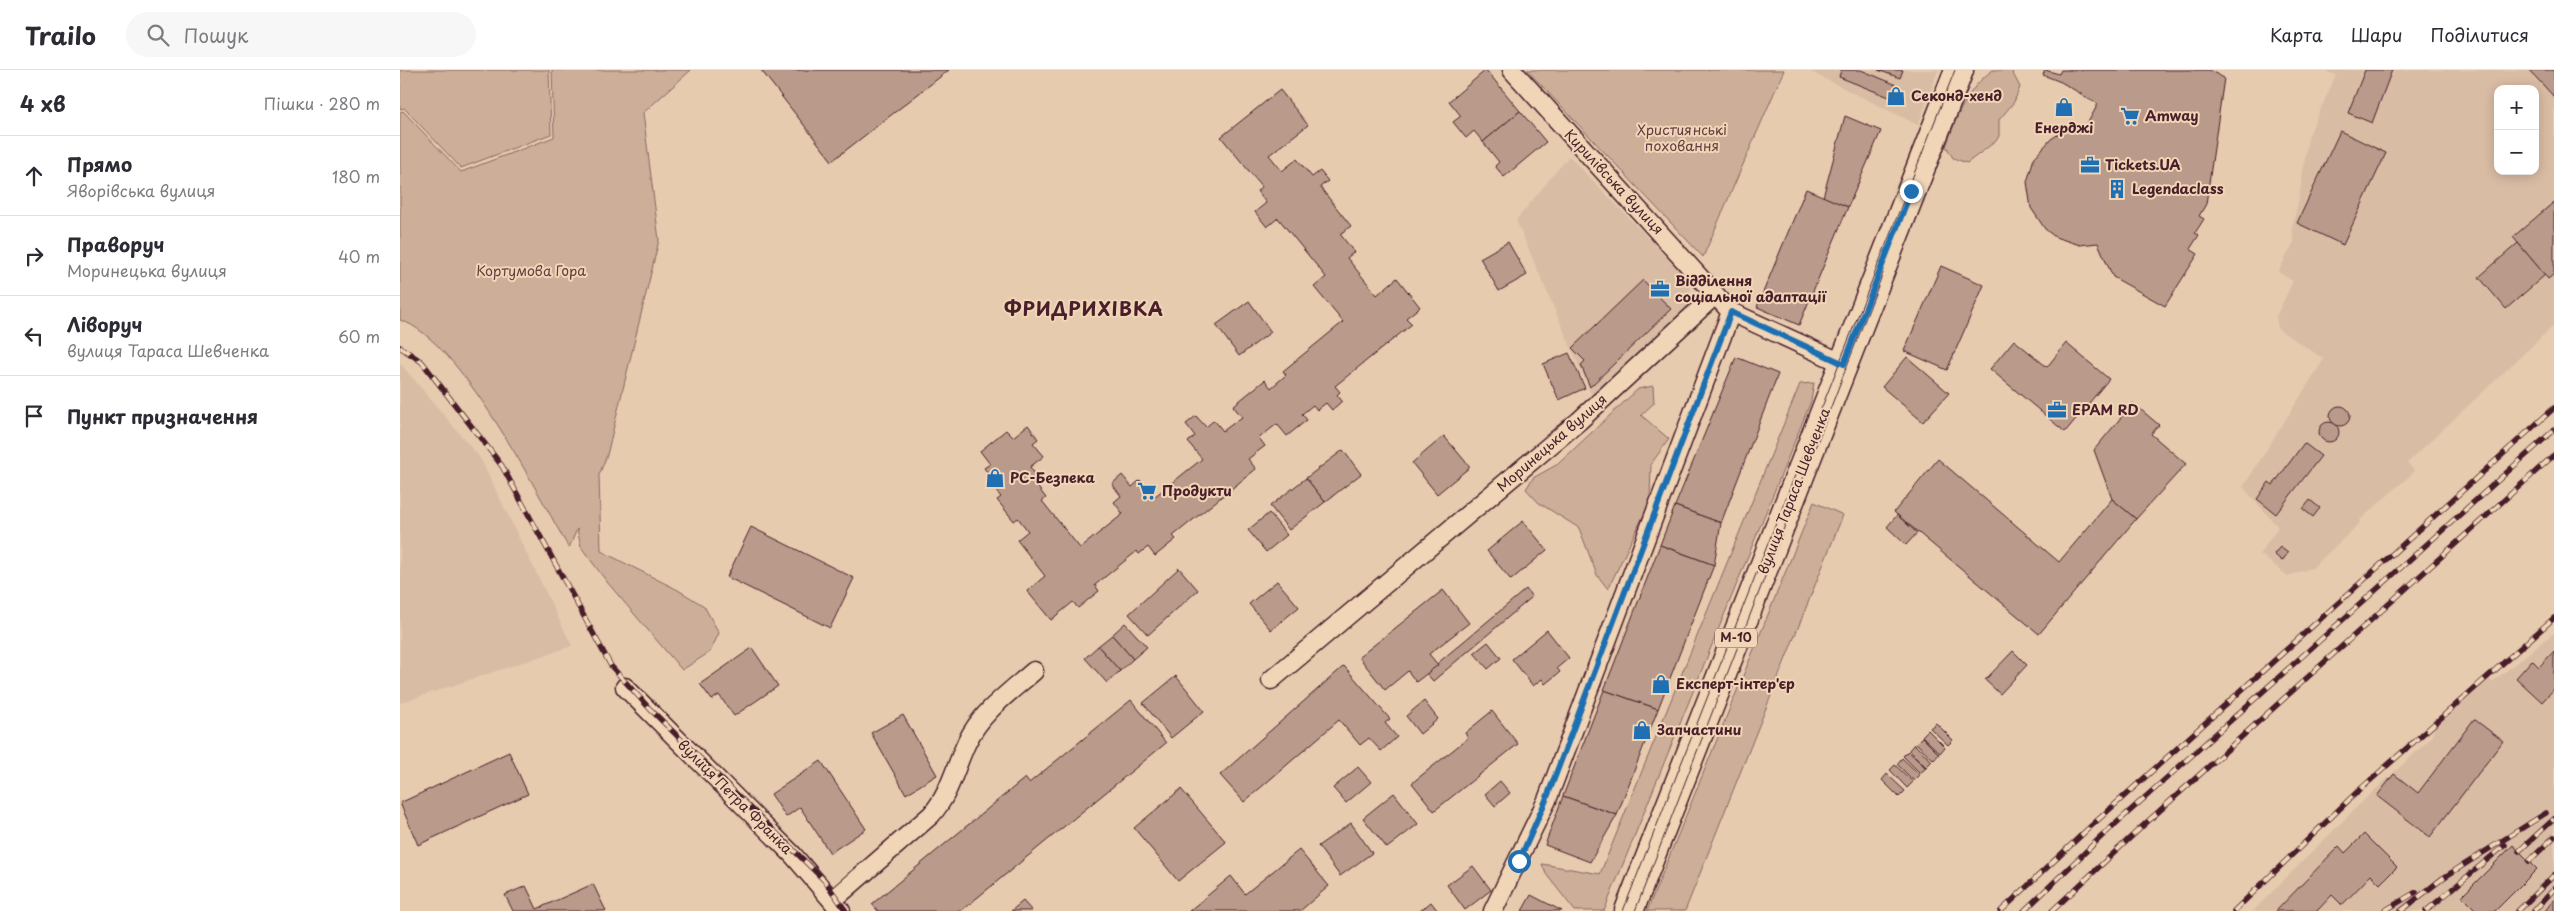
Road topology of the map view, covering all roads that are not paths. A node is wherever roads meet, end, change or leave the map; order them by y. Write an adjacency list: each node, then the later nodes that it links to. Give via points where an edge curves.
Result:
1 (1512, 70): 3 (street, Кирилівська вулиця)
2 (1959, 70): 5 (main road, вулиця Тараса Шевченка / М-10)
3 (1715, 295): 4 (street); 7 (street, Моринецька вулиця, via 1579,421)
4 (1731, 312): 5 (street); 10 (street, via 1546,800)
5 (1844, 364): 11 (main road, вулиця Тараса Шевченка / М-10)
6 (1034, 671): 9 (street, via 990,709 974,729 942,802)
7 (1272, 680)
8 (625, 687): 9 (street, вулиця Петра Франка, via 792,855)
9 (837, 905)
10 (1493, 911)
11 (1629, 911)

